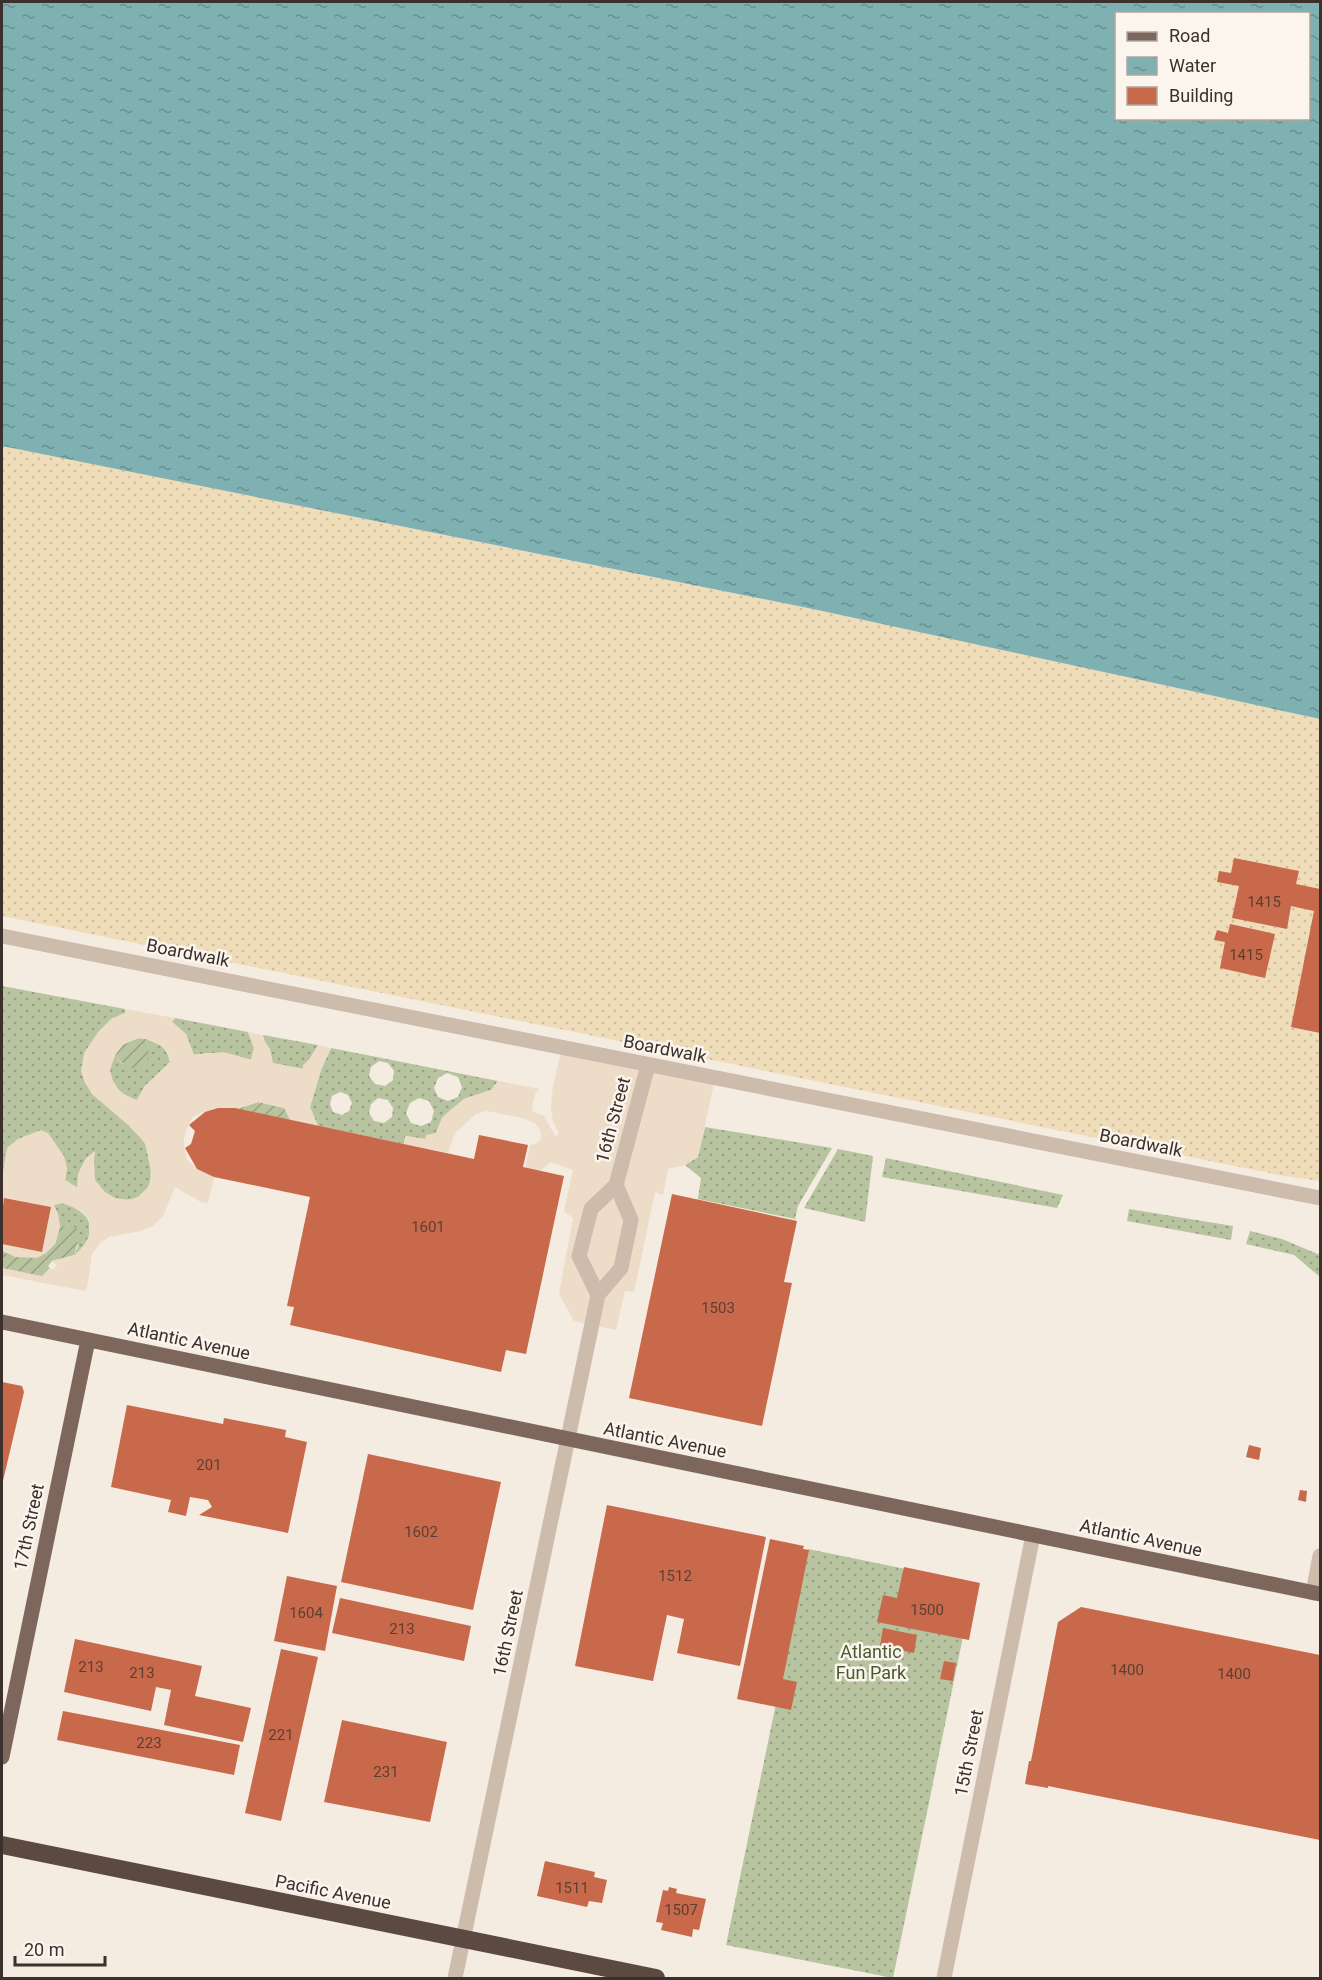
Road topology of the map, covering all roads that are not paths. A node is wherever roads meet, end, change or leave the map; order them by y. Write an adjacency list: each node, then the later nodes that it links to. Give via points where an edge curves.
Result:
1 (2, 936): 2 (street, Boardwalk)
2 (648, 1065): 3 (street, 16th Street); 4 (street, Boardwalk)
3 (616, 1185): 5 (street, 16th Street, via 631,1220 621,1268); 5 (street, 16th Street, via 591,1209 579,1256)
4 (1320, 1198)
5 (598, 1295): 8 (street, 16th Street)
6 (2, 1323): 7 (main road, Atlantic Avenue)
7 (88, 1340): 8 (main road, Atlantic Avenue); 12 (main road, 17th Street)
8 (568, 1440): 9 (main road, Atlantic Avenue); 14 (street, 16th Street)
9 (1033, 1535): 11 (main road, Atlantic Avenue); 17 (street, 15th Street)
10 (1320, 1556): 11 (street)
11 (1317, 1594)
12 (2, 1757)
13 (2, 1845): 14 (highway, Pacific Avenue)
14 (464, 1940): 15 (street, 16th Street); 16 (highway, Pacific Avenue)
15 (455, 1978)
16 (656, 1978)
17 (944, 1978)

